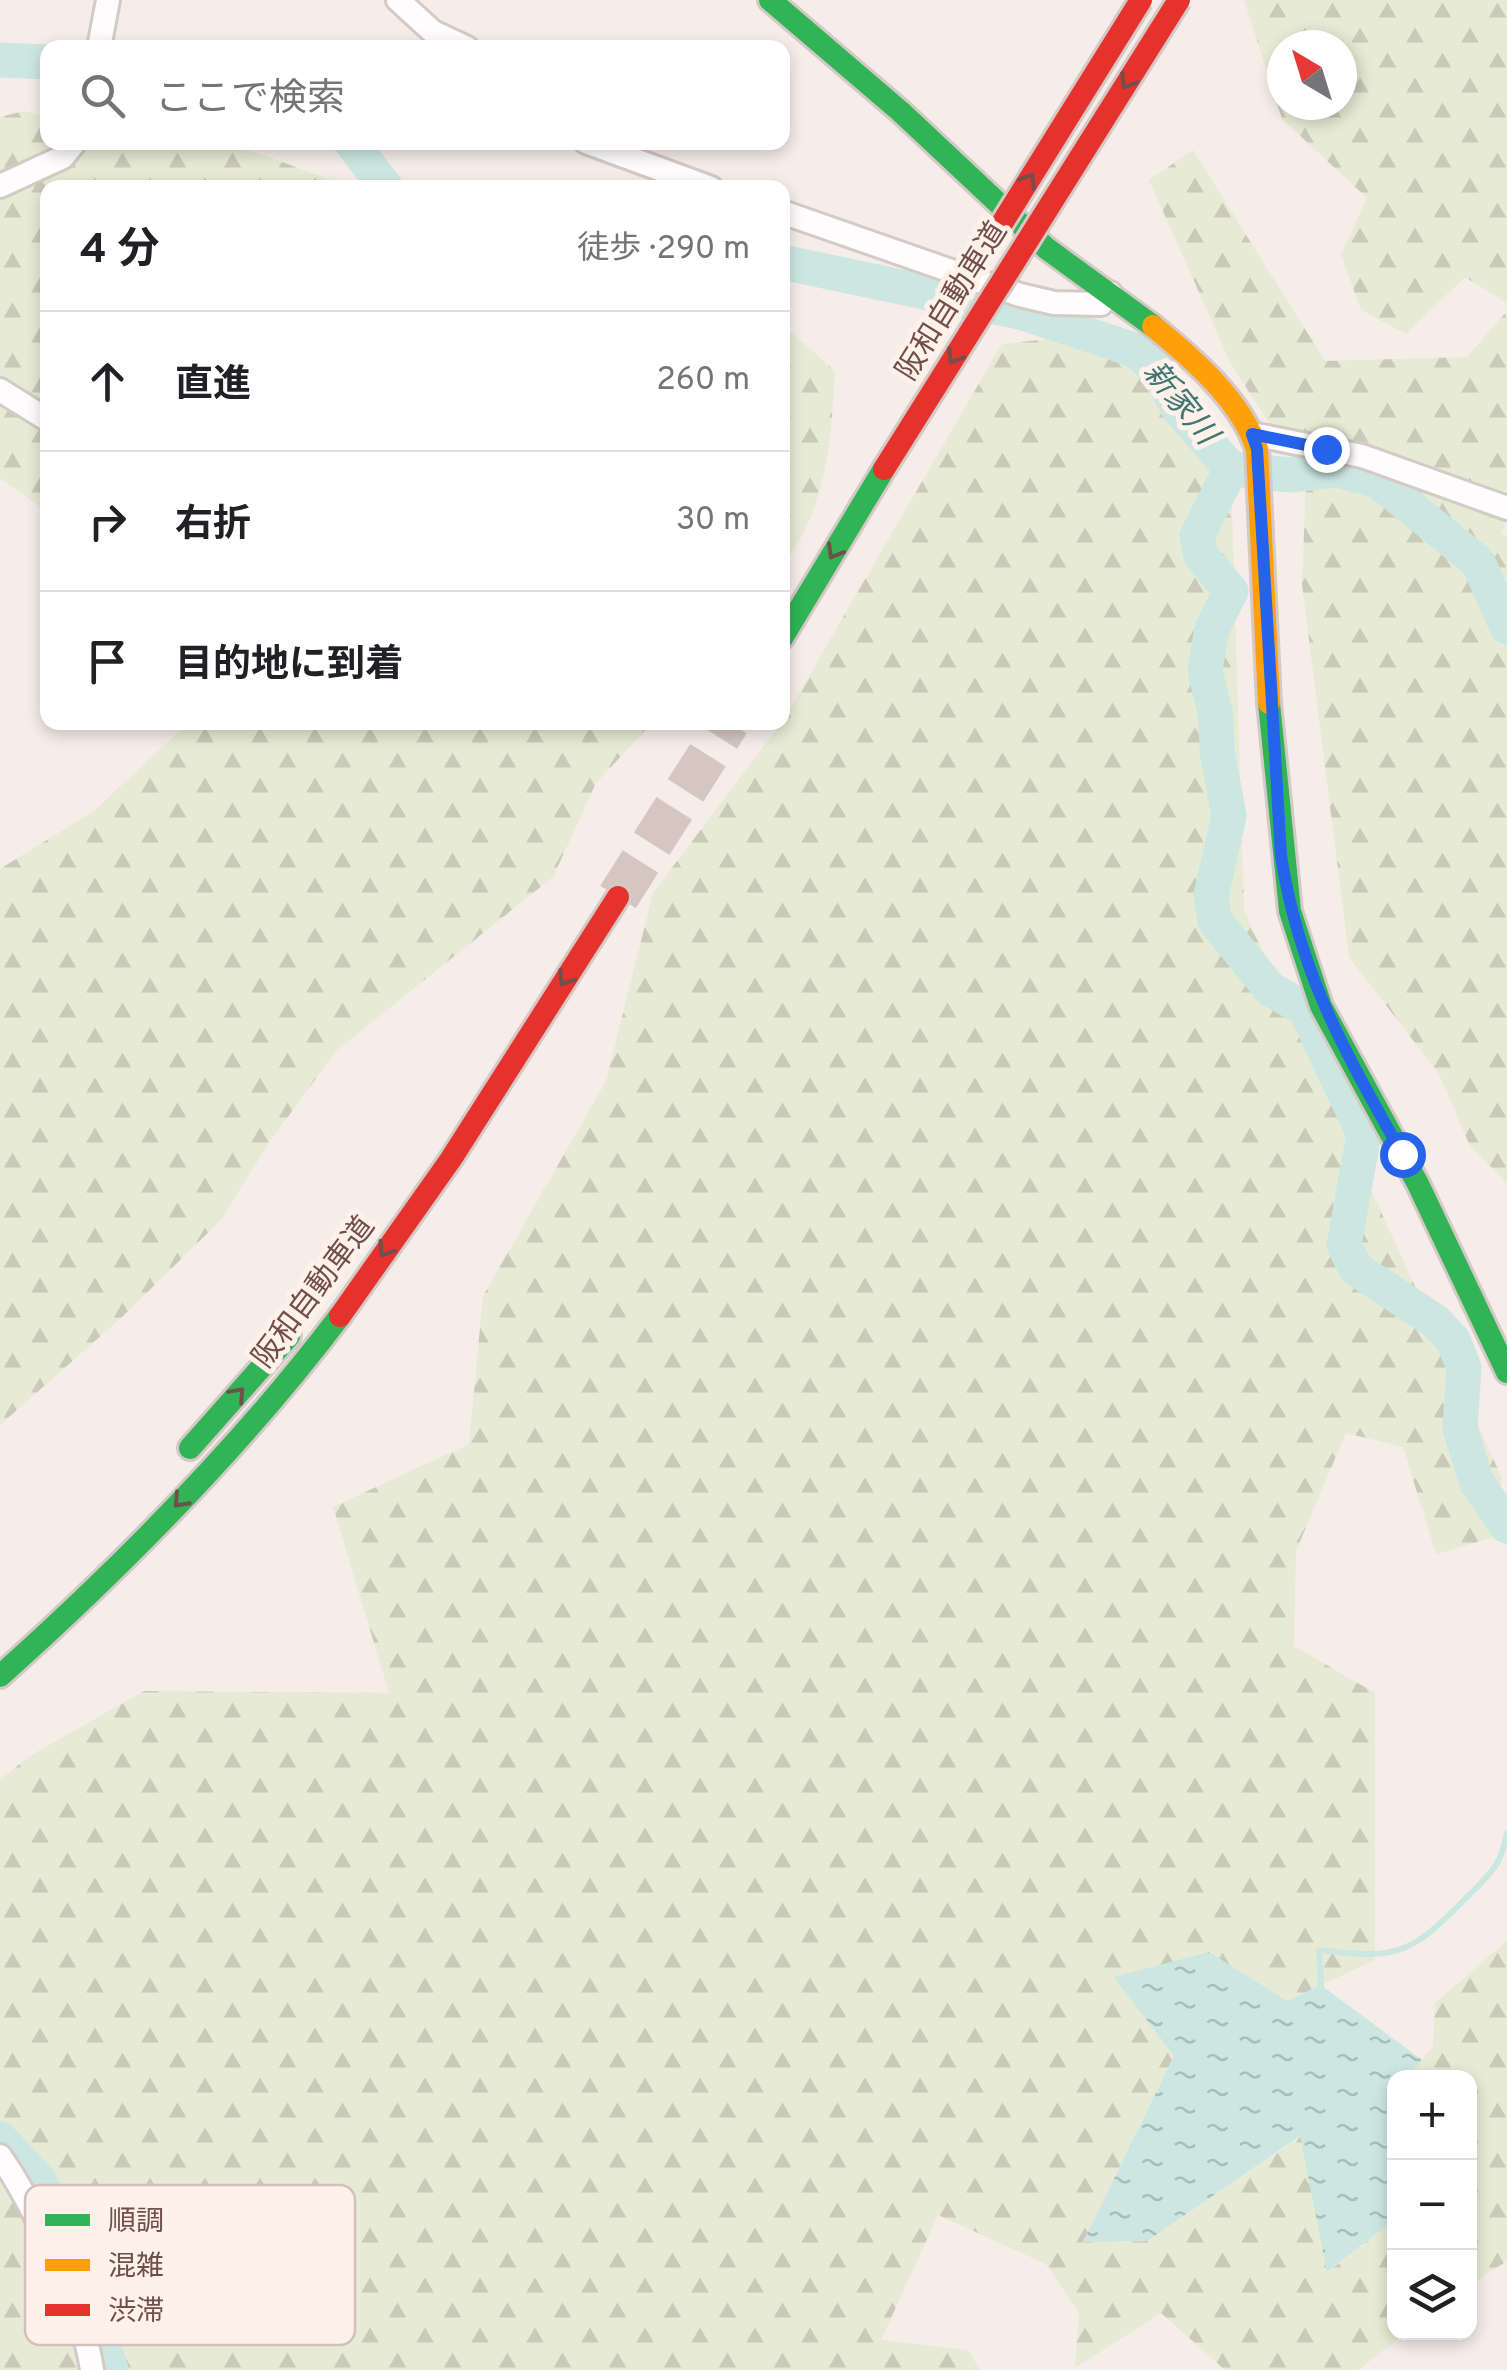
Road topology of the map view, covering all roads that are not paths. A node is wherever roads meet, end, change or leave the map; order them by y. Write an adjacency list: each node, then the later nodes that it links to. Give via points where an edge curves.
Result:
1 (108, 0): 6 (street)
2 (398, 0): 7 (street)
3 (770, 0): 13 (main road, via 1046,248)
4 (1141, 0): 14 (main road, 阪和自動車道, one-way to 4, bridge)
5 (1179, 0): 19 (main road, 阪和自動車道, one-way to 19, bridge)
6 (100, 38)
7 (450, 40)
8 (69, 150): 11 (street)
9 (608, 150): 10 (street)
10 (689, 180)
11 (0, 186)
12 (790, 215): 13 (street, via 1020,295 1082,305 1100,304)
13 (1110, 294): 17 (main road, via 1196,361)
14 (952, 306)
15 (0, 390): 16 (street)
16 (40, 415)
17 (1254, 442): 18 (street, via 1362,456); 24 (main road, via 1290,911 1321,1006 1418,1184)
18 (1507, 508)
19 (790, 625)
20 (618, 897): 26 (main road, 阪和自動車道, one-way to 26, via 468,1130 284,1386 109,1580)
21 (508, 1024): 22 (main road)
22 (478, 1071)
23 (305, 1316): 25 (main road, 阪和自動車道, one-way to 23)
24 (1507, 1372)
25 (172, 1468)
26 (0, 1676)
27 (0, 2156): 28 (street)
28 (25, 2197)
29 (83, 2345): 30 (street)
30 (92, 2370)

